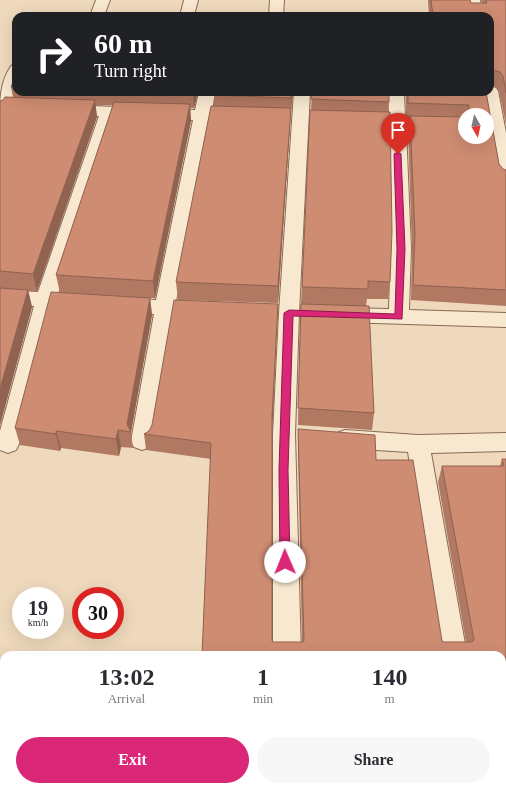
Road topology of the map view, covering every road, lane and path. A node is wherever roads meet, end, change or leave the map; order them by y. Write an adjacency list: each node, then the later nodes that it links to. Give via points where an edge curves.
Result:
1 (103, 0): 5 (street)
2 (191, 0): 6 (street)
3 (277, 0): 7 (street)
4 (473, 0): 8 (street)
5 (98, 12)
6 (188, 12)
7 (276, 12)
8 (475, 12)
9 (12, 84): 15 (street)
10 (207, 96): 17 (street)
11 (302, 96): 28 (street)
12 (396, 96): 20 (street)
13 (491, 96): 22 (street)
14 (100, 106): 16 (street); 17 (street); 25 (street)
15 (5, 109)
16 (55, 109)
17 (202, 116): 18 (street); 26 (street)
18 (255, 117)
19 (349, 120): 20 (street)
20 (396, 123): 21 (street); 29 (street, via 401,249)
21 (458, 126)
22 (496, 127): 23 (street)
23 (506, 179)
24 (0, 297): 25 (street)
25 (46, 299): 26 (street); 34 (street)
26 (165, 308): 27 (street); 32 (street)
27 (219, 310)
28 (297, 313): 29 (street); 31 (street)
29 (399, 317): 30 (street)
30 (506, 320)
31 (284, 434): 35 (street); 36 (street)
32 (142, 441)
33 (506, 442): 35 (street)
34 (8, 444)
35 (418, 444): 37 (street)
36 (286, 651)
37 (452, 651)

